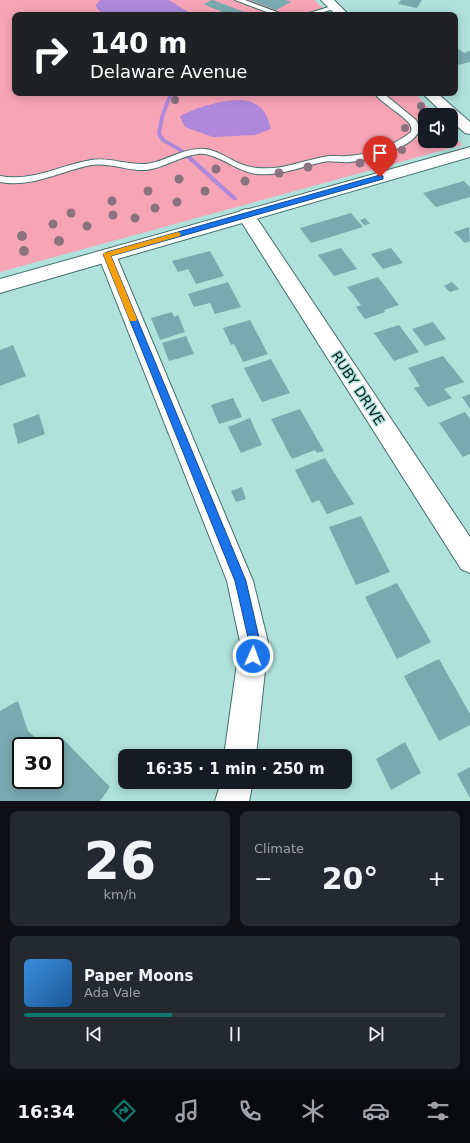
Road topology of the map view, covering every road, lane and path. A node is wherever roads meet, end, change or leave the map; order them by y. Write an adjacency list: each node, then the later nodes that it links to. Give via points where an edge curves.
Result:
1 (238, 0): 3 (lane)
2 (331, 3): 4 (lane); 5 (street)
3 (273, 12)
4 (312, 12)
5 (340, 12)
6 (381, 96): 10 (lane, via 413,122 416,132 410,138 375,155 326,159 303,166 263,172 249,170 216,153 200,151 151,166 133,167 93,162 25,180)
7 (432, 96): 8 (street)
8 (470, 130)
9 (470, 152): 11 (street)
10 (0, 179)
11 (246, 215): 12 (street); 14 (street, RUBY DRIVE)
12 (107, 254): 13 (street); 15 (street, via 240,581 254,642)
13 (0, 286)
14 (470, 560)
15 (241, 749)
16 (236, 789): 17 (street, via 236,795)
17 (231, 801)

